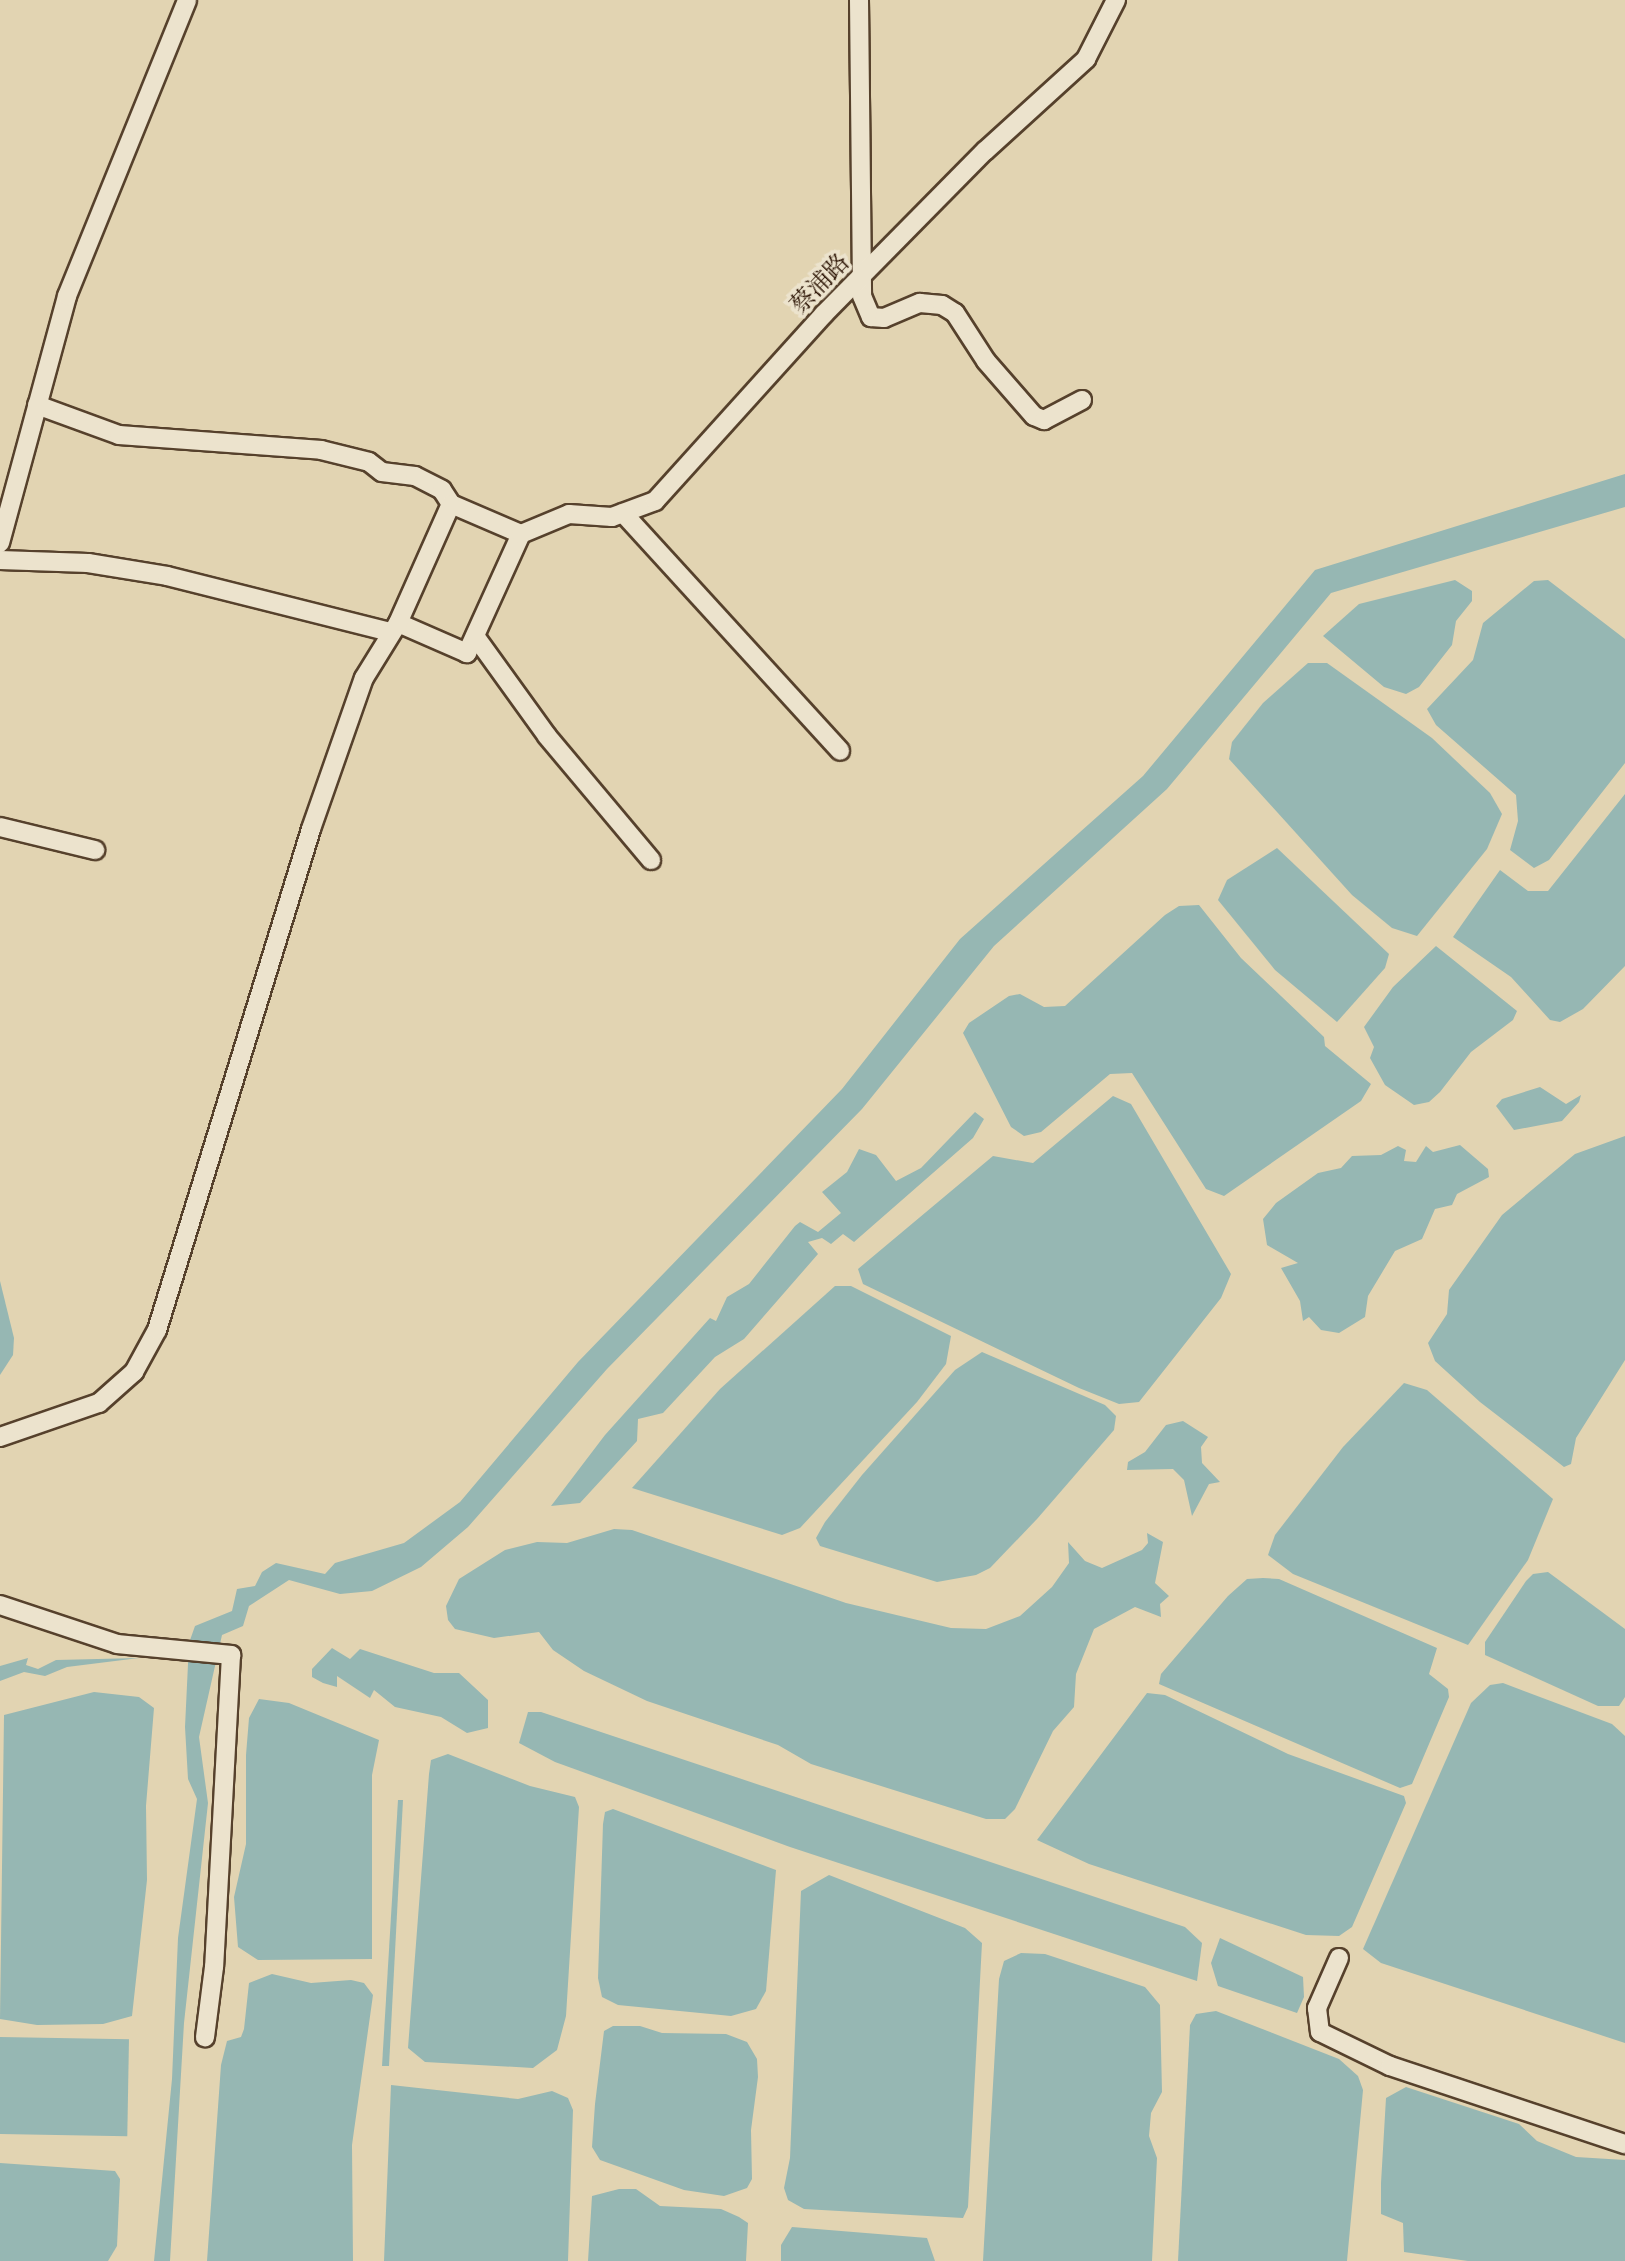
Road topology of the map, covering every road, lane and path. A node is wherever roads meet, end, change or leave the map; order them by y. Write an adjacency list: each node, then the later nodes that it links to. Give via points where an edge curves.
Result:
1 (187, 0): 6 (street, via 67,296)
2 (859, 0): 4 (street)
3 (1116, 0): 4 (street, 蔡浦路, via 1086,59)
4 (864, 274): 5 (street, via 862,296 871,317 884,318 920,303 955,313 986,361 1034,416 1044,420); 8 (street, 蔡浦路, via 655,501)
5 (1082, 400)
6 (37, 405): 7 (street, via 119,435 321,450 369,462 382,472 415,476 442,490); 10 (street)
7 (451, 504): 9 (street); 12 (street)
8 (623, 513): 9 (street, 蔡浦路, via 569,514); 14 (street)
9 (521, 534): 13 (street)
10 (0, 543)
11 (0, 560): 12 (street, via 88,563 167,576)
12 (394, 627): 13 (street, via 467,653); 18 (street, via 364,678 311,829 157,1330 134,1372 99,1403)
13 (475, 636): 17 (street, via 547,736)
14 (840, 751)
15 (0, 827): 16 (street)
16 (95, 850)
17 (651, 860)
18 (0, 1437)
19 (0, 1605): 21 (street, via 117,1644 231,1655 214,1967)
20 (1339, 1958): 22 (street, via 1317,2008 1320,2032 1390,2066)
21 (205, 2037)
22 (1625, 2144)

